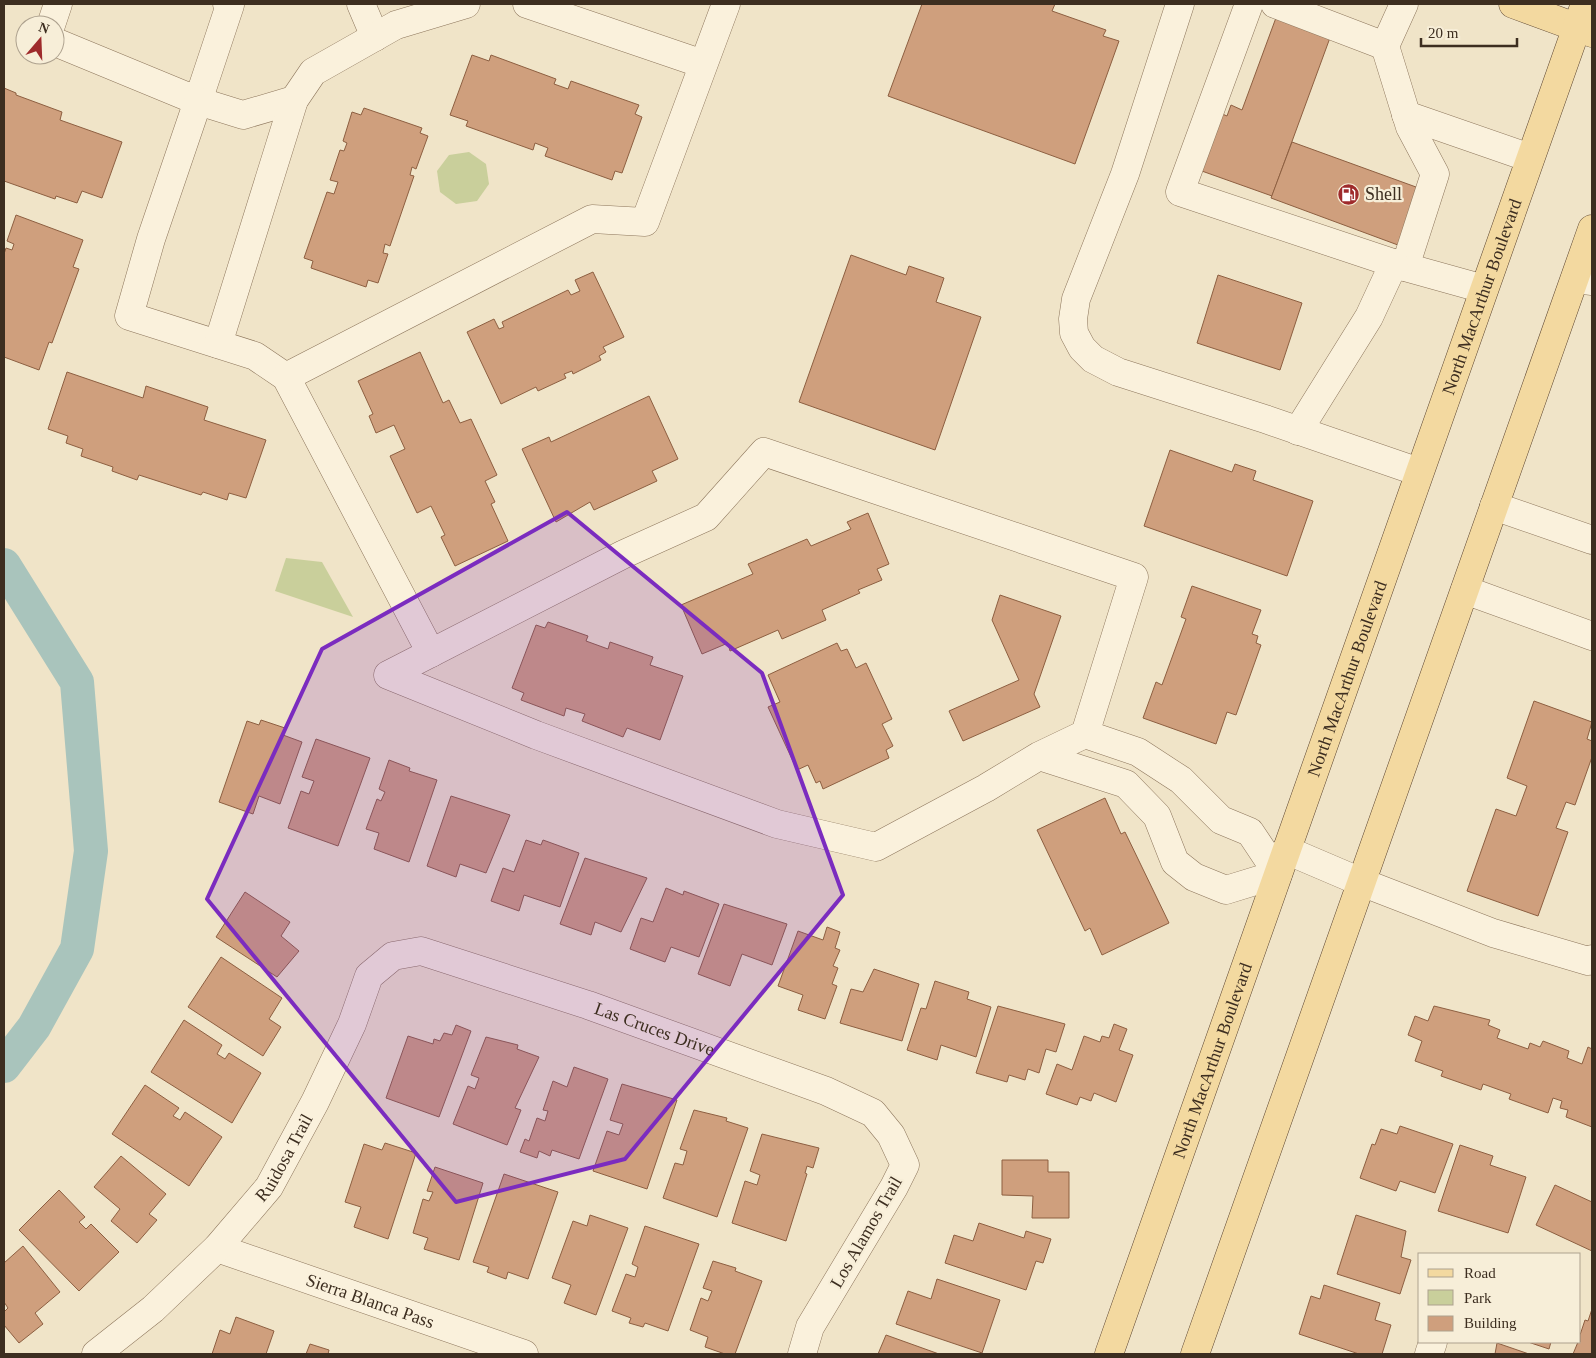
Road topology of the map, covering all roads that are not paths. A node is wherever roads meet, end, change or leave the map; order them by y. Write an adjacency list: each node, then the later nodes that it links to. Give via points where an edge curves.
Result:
1 (227, 4): 17 (street, via 230,5)
2 (360, 4): 12 (street)
3 (466, 4): 12 (street, via 396,25)
4 (527, 4): 15 (street)
5 (726, 4): 15 (street)
6 (1249, 4): 21 (street, via 1180,192)
7 (1275, 4): 14 (street)
8 (1404, 4): 14 (street)
9 (1513, 4): 11 (main road)
10 (1173, 6): 26 (street, via 1125,174 1076,299 1074,333 1082,348 1094,359 1118,372)
11 (1585, 21): 19 (main road, North MacArthur Boulevard)
12 (375, 37): 16 (street, via 312,72)
13 (65, 46): 17 (street)
14 (1384, 46): 18 (street)
15 (703, 64): 25 (street, via 645,222 592,219)
16 (294, 100): 17 (street, via 243,115); 24 (street)
17 (198, 101): 24 (street, via 151,239 129,316)
18 (1406, 115): 19 (street); 21 (street, via 1435,174)
19 (1530, 158): 23 (main road, North MacArthur Boulevard)
20 (1592, 229): 22 (main road)
21 (1399, 265): 23 (street); 26 (street)
22 (1583, 280): 28 (main road)
23 (1484, 289): 27 (main road, North MacArthur Boulevard)
24 (218, 344): 25 (street, via 255,356)
25 (286, 377): 32 (street)
26 (1298, 431): 27 (street)
27 (1419, 472): 35 (main road, North MacArthur Boulevard)
28 (1494, 506): 29 (street); 30 (main road)
29 (1592, 540)
30 (1465, 590): 31 (street); 36 (main road)
31 (1592, 636)
32 (431, 653): 33 (street, via 624,554 706,517 764,452 1134,577); 34 (street, via 388,676 536,735 778,824 876,847)
33 (1085, 734): 34 (street); 35 (street, via 1138,752 1181,780 1221,820 1250,832)
34 (1040, 756): 35 (street, via 1126,784 1157,816 1174,862 1194,877 1226,890)
35 (1282, 862): 36 (street); 44 (main road, North MacArthur Boulevard)
36 (1361, 882): 38 (street, via 1493,933); 45 (main road)
37 (432, 955): 39 (street, Las Cruces Drive, via 597,1009 826,1091); 40 (street, Ruidosa Trail, via 422,951 393,956 369,976 344,1042 269,1187)
38 (1592, 959)
39 (873, 1113): 43 (street, Los Alamos Trail, via 890,1135 905,1165 810,1327)
40 (216, 1248): 41 (street, Ruidosa Trail, via 153,1309); 42 (street, Sierra Blanca Pass)
41 (96, 1354)
42 (524, 1354)
43 (802, 1354)
44 (1109, 1354)
45 (1195, 1354)

